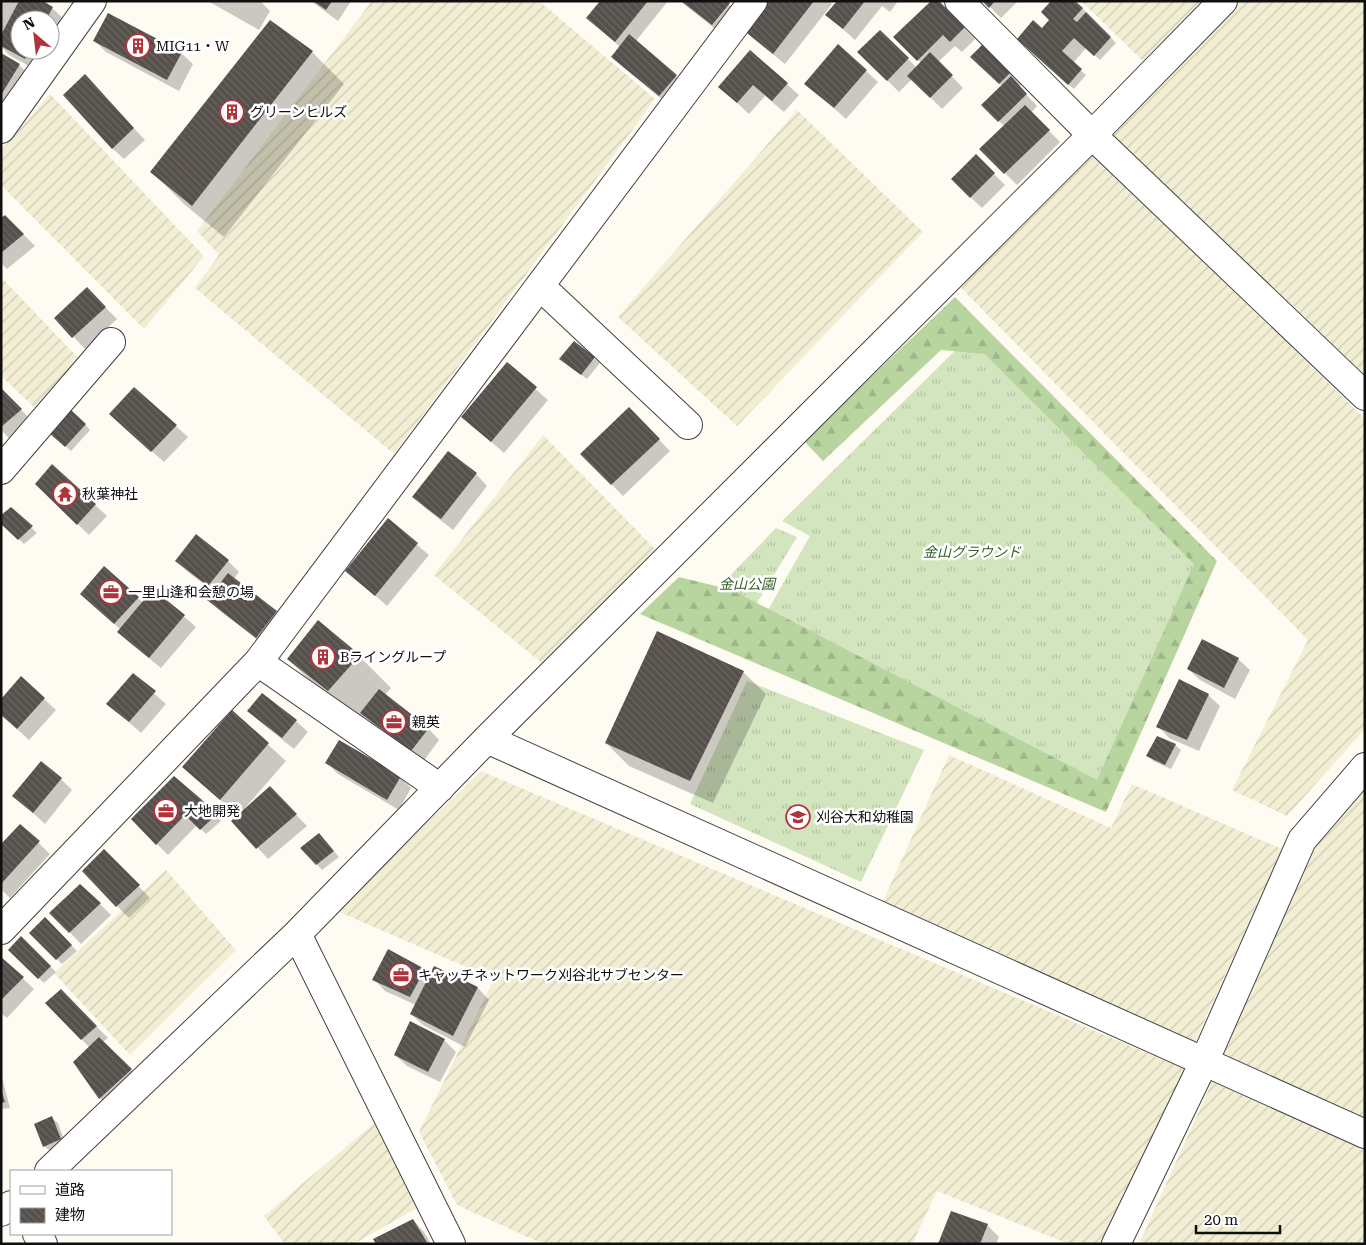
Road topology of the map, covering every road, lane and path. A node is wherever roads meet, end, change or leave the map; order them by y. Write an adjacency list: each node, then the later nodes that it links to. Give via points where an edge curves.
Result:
1 (753, 1): 7 (street)
2 (959, 1): 6 (street)
3 (1223, 1): 6 (street)
4 (83, 4): 5 (street)
5 (1, 129)
6 (1092, 135): 9 (street); 13 (street)
7 (540, 286): 10 (street); 12 (street)
8 (111, 342): 11 (street)
9 (1365, 396)
10 (688, 425)
11 (1, 470)
12 (258, 662): 15 (street); 16 (street)
13 (486, 739): 15 (street); 18 (street)
14 (1365, 767): 18 (street, via 1302,840)
15 (440, 788): 17 (street)
16 (1, 930)
17 (297, 934): 20 (street); 21 (street)
18 (1204, 1062): 19 (street); 22 (street)
19 (1365, 1134)
20 (50, 1170)
21 (451, 1244)
22 (1116, 1244)

